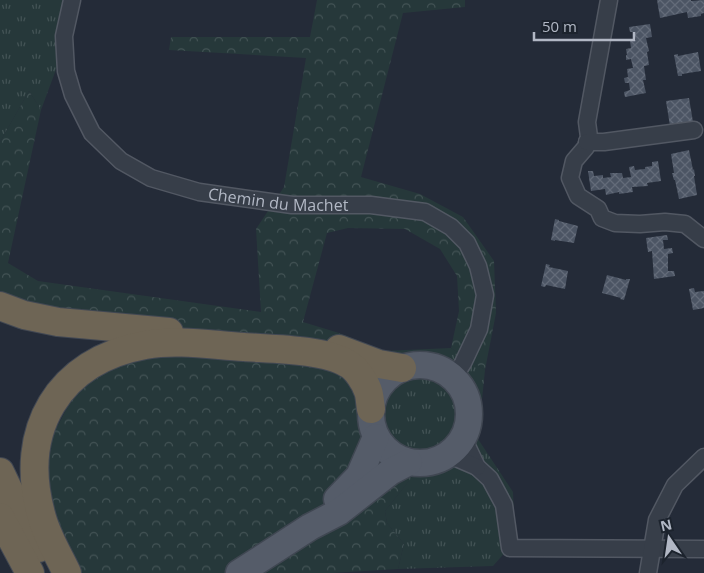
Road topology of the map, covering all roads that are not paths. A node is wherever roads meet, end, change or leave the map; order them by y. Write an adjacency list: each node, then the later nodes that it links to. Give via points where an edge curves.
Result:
1 (72, 0): 8 (street, Chemin du Machet, via 64,36 66,71 73,95 92,133 121,161 151,178 199,192 292,205 371,205 425,212 451,228 467,243 478,266 485,295 479,329)
2 (609, 0): 4 (street, via 587,122)
3 (694, 130): 4 (street)
4 (587, 142): 5 (street, via 574,161 570,178 578,196 598,209 602,218 615,223 685,224)
5 (704, 239)
6 (0, 306): 7 (highway, via 58,322 331,347 379,364)
7 (402, 368): 8 (main road, via 415,364 429,365); 9 (main road, via 380,384)
8 (454, 377): 10 (main road, via 469,404 470,420)
9 (371, 409): 11 (main road, via 371,424); 23 (highway, via 368,390 358,373 346,362 322,354 174,342 129,349 98,360 66,384 52,403 41,427 35,454 40,513)
10 (466, 434): 12 (main road); 15 (street, via 467,446)
11 (376, 437): 14 (main road, via 384,449); 18 (main road, via 359,476)
12 (447, 456): 14 (main road, via 435,462); 15 (street)
13 (704, 458): 19 (street, via 675,484 658,520)
14 (409, 462): 18 (main road, via 390,472 339,512)
15 (478, 467): 19 (street, via 490,479 504,505 510,548)
16 (0, 472): 22 (highway)
17 (0, 517): 21 (highway)
18 (310, 527): 24 (main road)
19 (652, 549): 20 (street); 25 (street)
20 (704, 549)
21 (30, 573)
22 (52, 573)
23 (67, 573)
24 (239, 573)
25 (648, 573)

